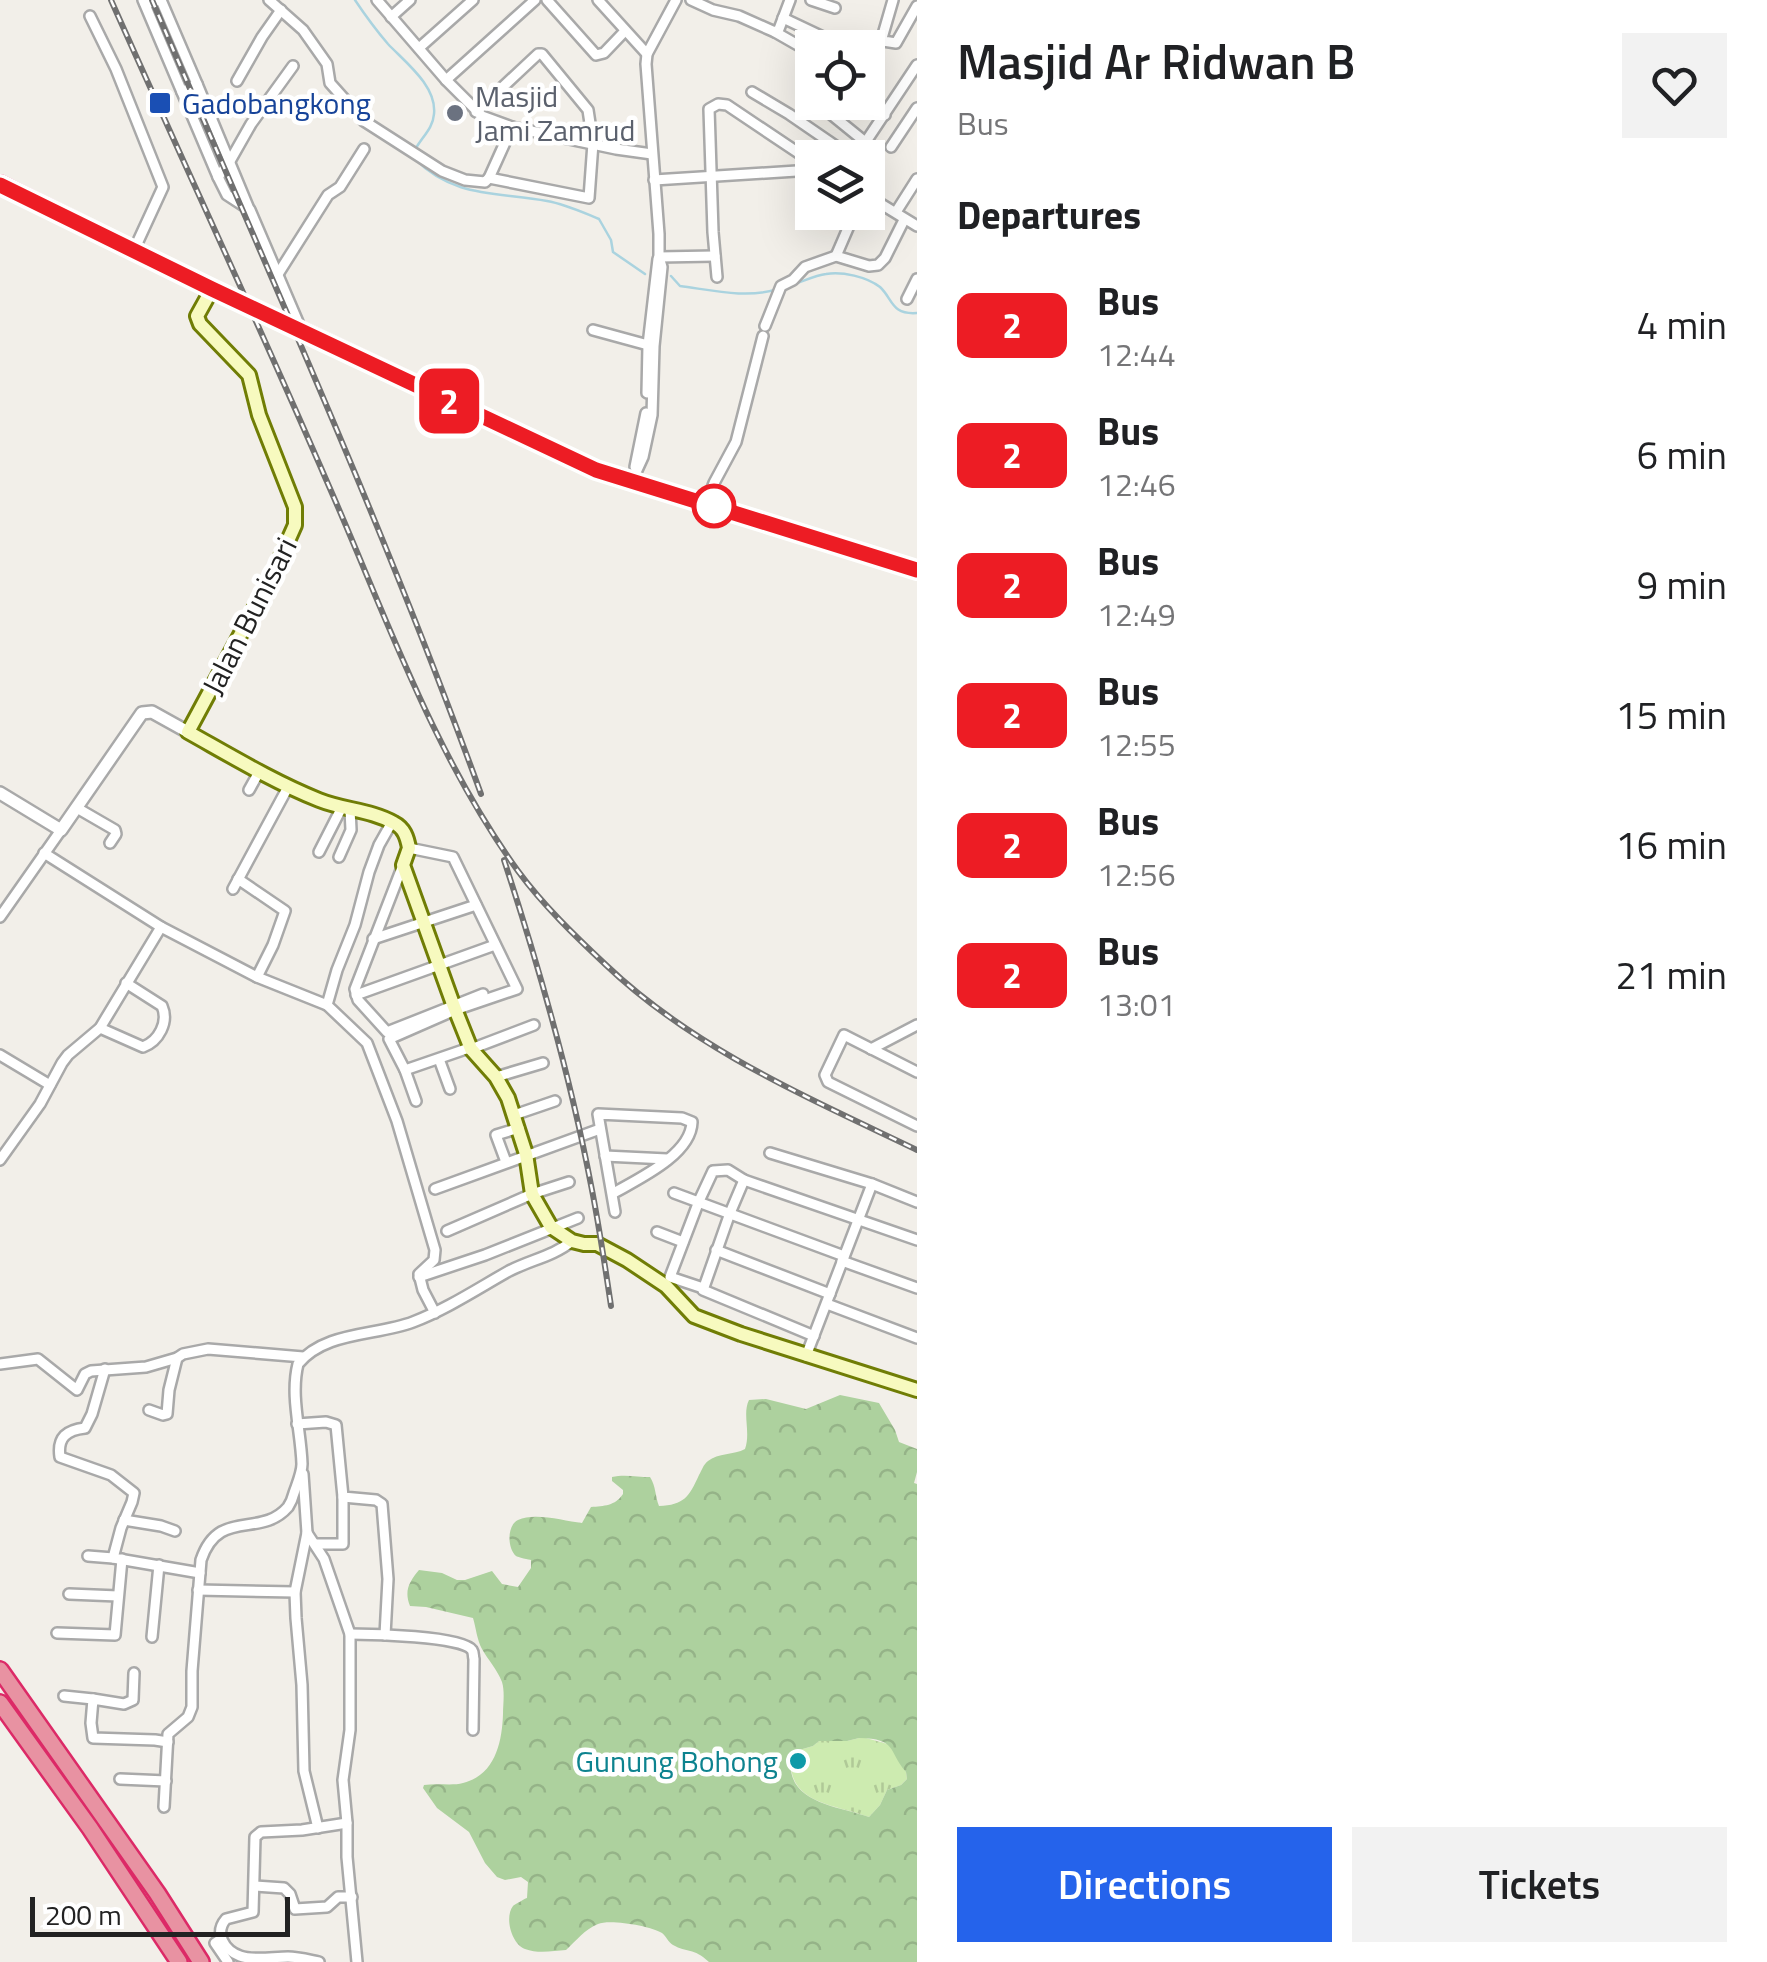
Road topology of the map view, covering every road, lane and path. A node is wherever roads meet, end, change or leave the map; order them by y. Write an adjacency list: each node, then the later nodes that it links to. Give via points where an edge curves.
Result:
1 (161, 0): 14 (street); 31 (street)
2 (269, 0): 17 (street)
3 (377, 0): 19 (street)
4 (410, 0): 19 (street)
5 (473, 0): 25 (street)
6 (535, 0): 29 (street)
7 (547, 0): 22 (street, via 596,56)
8 (598, 0): 22 (street)
9 (676, 0): 26 (street)
10 (691, 0): 23 (street)
11 (790, 0): 20 (street)
12 (811, 0): 16 (street)
13 (893, 0): 15 (street, via 882,38 892,44)
14 (144, 2): 32 (street)
15 (917, 6)
16 (835, 8)
17 (281, 10): 30 (street); 53 (street, via 303,30 327,64 330,83 364,122 442,171 464,180)
18 (90, 16): 62 (street, via 163,187)
19 (391, 17): 25 (street)
20 (783, 18): 21 (street); 23 (street)
21 (808, 30)
22 (625, 31): 26 (street)
23 (776, 32): 24 (street)
24 (795, 43)
25 (419, 48): 29 (street)
26 (647, 54): 48 (street)
27 (917, 65): 36 (street)
28 (293, 66): 49 (street)
29 (446, 80): 35 (street)
30 (237, 81)
31 (197, 84): 32 (street); 49 (street)
32 (182, 92): 51 (street)
33 (752, 92): 41 (street)
34 (917, 108): 38 (street)
35 (476, 112): 39 (street); 44 (street, via 540,53 584,103)
36 (886, 115): 43 (street)
37 (838, 120): 42 (street)
38 (906, 126): 40 (street); 45 (street)
39 (512, 127): 44 (street); 53 (street)
40 (917, 133)
41 (828, 140)
42 (863, 140)
43 (865, 140)
44 (593, 143): 48 (street); 53 (street, via 589,198)
45 (891, 147)
46 (364, 149): 66 (street)
47 (795, 151): 52 (street, via 722,103 712,105)
48 (652, 154): 54 (street)
49 (230, 161): 51 (street); 58 (street)
50 (795, 171): 52 (street)
51 (218, 177): 58 (street, via 227,196)
52 (710, 177): 54 (street); 63 (street)
53 (489, 178)
54 (654, 180): 65 (street)
55 (917, 180): 59 (street)
56 (0, 184): 62 (highway)
57 (885, 207): 59 (street)
58 (250, 210): 66 (street)
59 (900, 216): 60 (street); 64 (street, via 878,265)
60 (917, 226)
61 (847, 230): 64 (street)
62 (134, 250): 69 (highway)
63 (715, 256): 65 (street); 67 (street)
64 (836, 256): 75 (street, via 804,267 778,290 736,442)
65 (659, 257): 73 (street); 74 (street, via 652,415)
66 (278, 274): 72 (street)
67 (717, 277)
68 (917, 280): 70 (street)
69 (214, 290): 72 (highway, bridge); 77 (main road, Jalan Bunisari, via 197,316 249,375 296,517 275,570)
70 (907, 299)
71 (593, 330): 73 (street)
72 (302, 331): 74 (highway, via 596,470)
73 (648, 345): 74 (street, via 646,414)
74 (634, 475): 75 (highway)
75 (706, 504): 76 (highway)
76 (917, 570)
77 (188, 732): 78 (main road); 82 (street, via 142,713)
78 (259, 772): 79 (main road); 80 (street)
79 (288, 787): 83 (main road); 92 (street)
80 (249, 790)
81 (2, 797): 85 (street)
82 (76, 808): 85 (street); 86 (street, via 115,830)
83 (346, 808): 84 (main road); 88 (street); 90 (street, via 351,830)
84 (392, 822): 87 (main road); 104 (street, via 368,872)
85 (61, 830): 89 (street)
86 (110, 843)
87 (409, 848): 91 (main road); 94 (street, via 453,857)
88 (318, 852)
89 (44, 853): 95 (street); 97 (street)
90 (339, 858)
91 (403, 865): 96 (main road); 98 (street)
92 (238, 879): 93 (street); 101 (street, via 285,911)
93 (233, 889)
94 (476, 905): 96 (street); 99 (street)
95 (0, 917)
96 (425, 923): 98 (street); 100 (main road)
97 (161, 926): 101 (street); 102 (street)
98 (373, 939): 103 (street)
99 (495, 945): 100 (street); 105 (street, via 517,989)
100 (440, 966): 103 (street); 105 (main road)
101 (258, 977): 104 (street)
102 (126, 983): 108 (street); 108 (street, via 162,1006 161,1031 142,1047)
103 (356, 995): 105 (street, via 387,1032)
104 (327, 1005): 151 (street, via 372,1050 397,1121 434,1250)
105 (454, 1007): 110 (main road); 114 (street, via 384,1042)
106 (534, 1025): 110 (street)
107 (917, 1025): 109 (street)
108 (100, 1028): 117 (street, via 68,1055)
109 (871, 1049): 115 (street); 122 (street, via 842,1036 828,1082)
110 (471, 1050): 112 (street); 116 (main road)
111 (0, 1055): 117 (street)
112 (439, 1058): 114 (street); 118 (street)
113 (543, 1063): 116 (street)
114 (405, 1070): 119 (street)
115 (915, 1070)
116 (496, 1077): 121 (main road)
117 (50, 1085): 128 (street)
118 (450, 1089)
119 (416, 1100)
120 (556, 1101): 121 (street)
121 (517, 1122): 125 (main road); 129 (street, via 496,1135)
122 (917, 1126)
123 (600, 1128): 125 (street); 126 (street); 127 (street, via 598,1114 690,1120 689,1139)
124 (770, 1153): 132 (street)
125 (526, 1154): 129 (street); 135 (main road)
126 (605, 1156): 127 (street); 136 (street)
127 (667, 1159): 136 (street)
128 (0, 1160)
129 (506, 1162): 133 (street)
130 (744, 1180): 137 (street, via 728,1170 713,1172); 140 (street); 142 (street)
131 (568, 1182): 135 (street)
132 (872, 1184): 138 (street); 142 (street)
133 (435, 1189)
134 (674, 1193): 137 (street)
135 (532, 1194): 143 (main road); 144 (street)
136 (612, 1194): 139 (street)
137 (698, 1201): 140 (street); 148 (street)
138 (917, 1202)
139 (615, 1212)
140 (730, 1213): 149 (street); 150 (street)
141 (578, 1218): 143 (street)
142 (858, 1220): 146 (street); 150 (street)
143 (551, 1228): 147 (main road); 151 (street)
144 (447, 1232)
145 (657, 1232): 148 (street)
146 (917, 1240)
147 (572, 1241): 155 (street); 158 (main road, via 596,1244 626,1260 666,1286 694,1316)
148 (683, 1242): 152 (street, via 670,1278)
149 (716, 1250): 152 (street); 154 (street)
150 (843, 1258): 153 (street); 154 (street)
151 (419, 1277): 155 (street)
152 (703, 1288): 156 (street)
153 (917, 1288)
154 (828, 1299): 156 (street); 157 (street)
155 (435, 1313): 159 (street, via 325,1344)
156 (814, 1336): 158 (street)
157 (917, 1338)
158 (806, 1356): 163 (main road)
159 (303, 1357): 160 (street, via 208,1349); 165 (street, via 296,1372)
160 (178, 1358): 162 (street); 164 (street, via 167,1414)
161 (0, 1364): 162 (street, via 38,1360 77,1390 85,1374)
162 (105, 1369): 168 (street, via 86,1427 64,1436 60,1456 133,1491)
163 (917, 1390)
164 (149, 1410)
165 (298, 1424): 166 (street); 167 (street, via 336,1425)
166 (302, 1468): 170 (street); 175 (street, via 288,1508 216,1534)
167 (343, 1497): 171 (street, via 343,1544); 182 (street, via 382,1504)
168 (124, 1520): 169 (street); 173 (street)
169 (174, 1531)
170 (307, 1533): 171 (street); 177 (street)
171 (316, 1544): 181 (street)
172 (88, 1556): 173 (street)
173 (117, 1559): 174 (street); 179 (street)
174 (159, 1565): 175 (street); 183 (street)
175 (200, 1572): 176 (street)
176 (198, 1590): 177 (street); 190 (street, via 192,1707 168,1733)
177 (296, 1592): 195 (street, via 304,1770)
178 (69, 1594): 179 (street)
179 (118, 1596): 180 (street, via 115,1635)
180 (58, 1633)
181 (350, 1634): 182 (street); 194 (street)
182 (385, 1635): 189 (street, via 448,1640 472,1650)
183 (152, 1637)
184 (0, 1670): 200 (highway)
185 (134, 1673): 187 (street, via 133,1700)
186 (64, 1696): 187 (street)
187 (93, 1699): 190 (street, via 94,1739)
188 (0, 1703): 199 (highway)
189 (473, 1730)
190 (168, 1742): 192 (street)
191 (120, 1778): 192 (street)
192 (166, 1780): 193 (street)
193 (164, 1806)
194 (347, 1823): 195 (street); 197 (street)
195 (318, 1828): 196 (street, via 256,1835)
196 (255, 1886): 197 (street, via 284,1888 295,1909); 198 (street, via 253,1912 222,1922)
197 (352, 1897): 203 (street)
198 (221, 1939): 201 (street, via 215,1943); 202 (street, via 241,1956)
199 (179, 1962)
200 (201, 1962)
201 (228, 1962)
202 (320, 1962)
203 (357, 1962)

